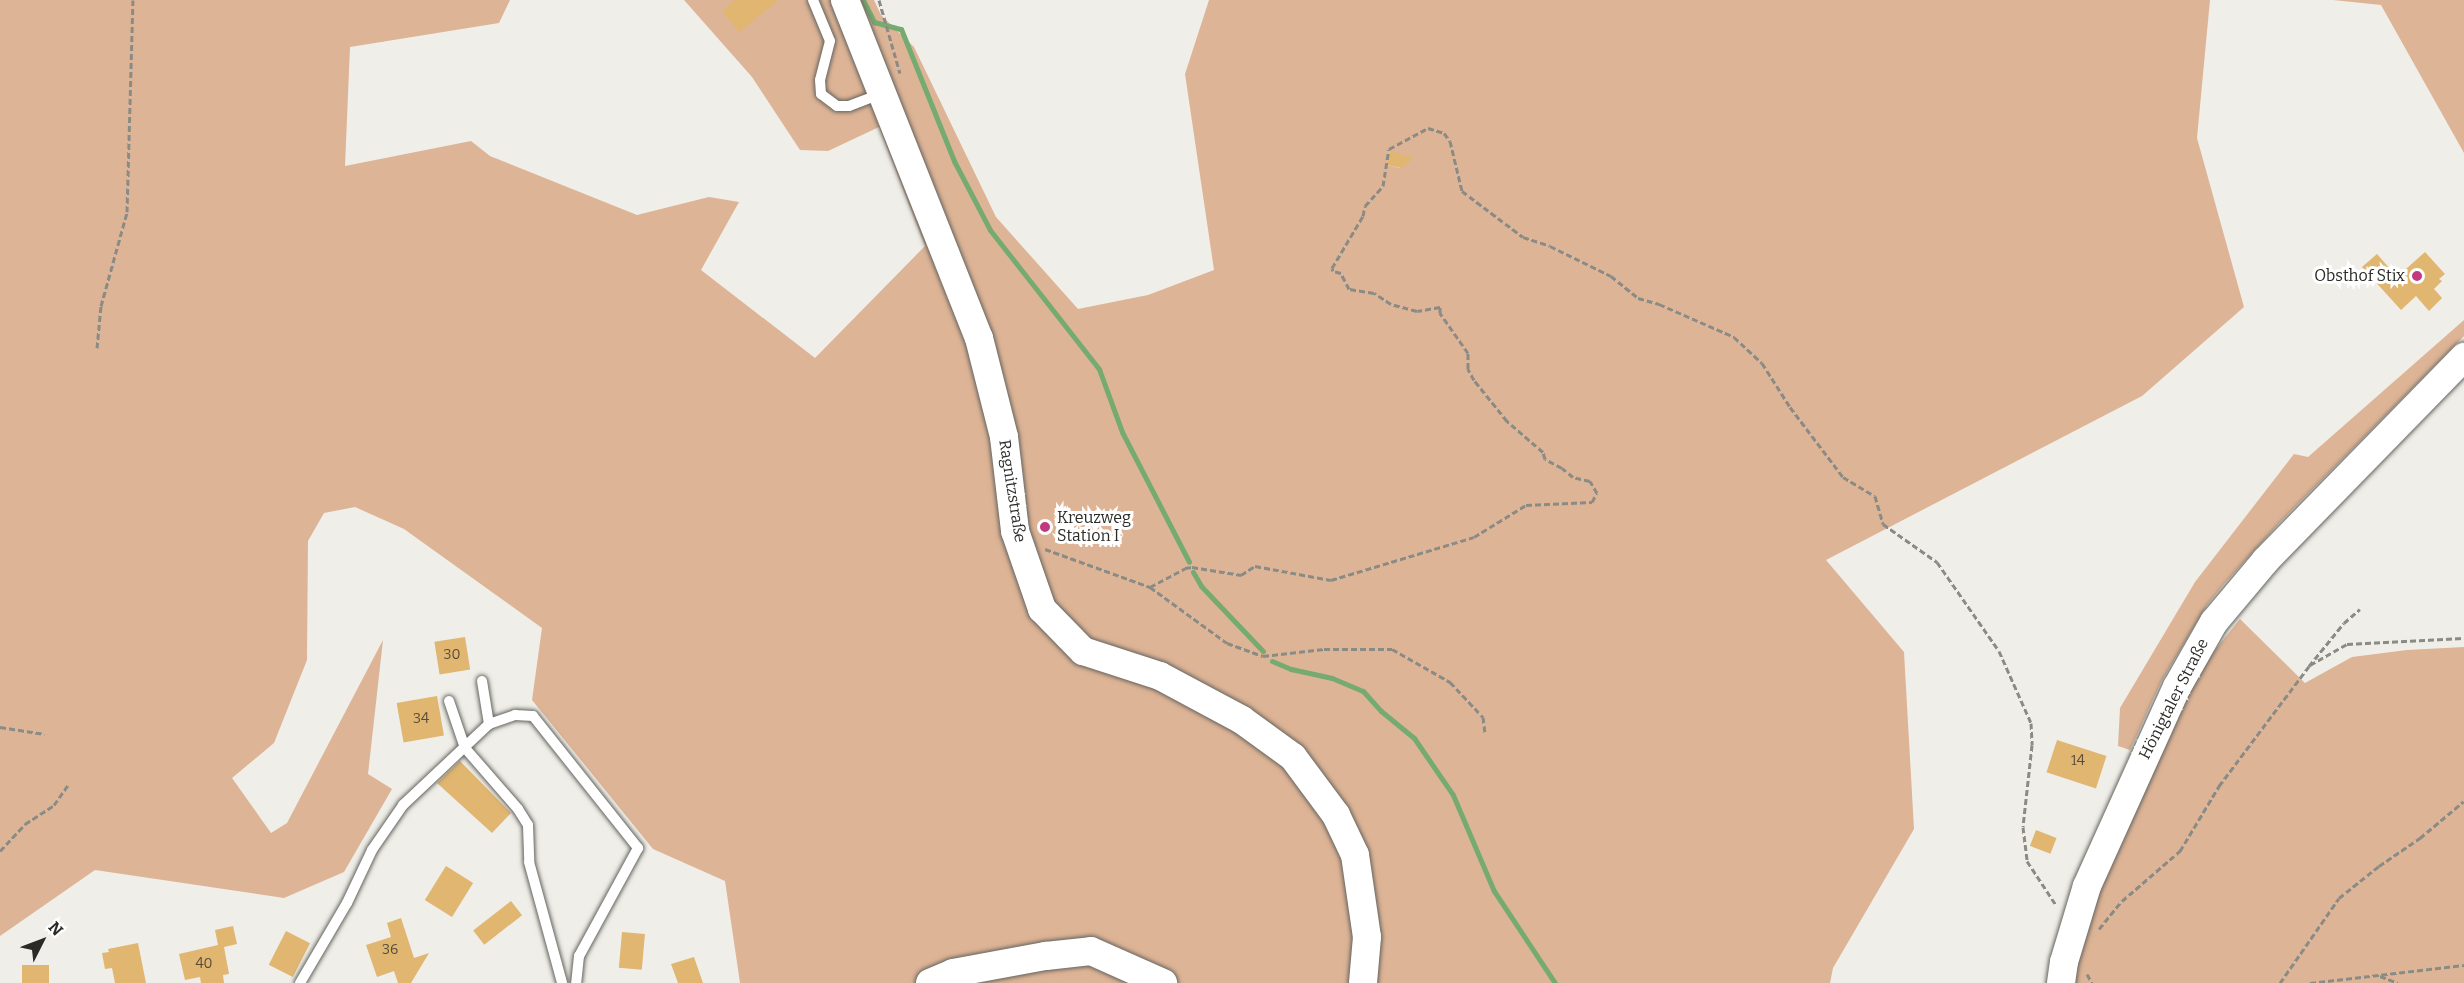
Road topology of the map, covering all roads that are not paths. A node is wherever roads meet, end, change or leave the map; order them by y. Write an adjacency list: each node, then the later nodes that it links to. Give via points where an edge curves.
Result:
1 (813, 0): 3 (lane, via 830,42 820,94 837,106 849,106)
2 (845, 0): 3 (main road, Ragnitzstraße)
3 (882, 94): 15 (main road, Ragnitzstraße, via 980,338 1004,437 1015,531 1042,609 1083,651 1160,676 1242,720 1293,757 1336,815 1355,855 1367,936)
4 (2464, 357): 9 (main road, Hönigtaler Straße, via 2266,560 2214,622 2177,687 2087,886 2064,962)
5 (482, 681): 7 (lane)
6 (449, 700): 8 (lane)
7 (489, 724): 8 (lane); 12 (lane, via 515,715 533,716 638,848 579,956)
8 (465, 748): 10 (lane, via 403,805 372,850 347,903); 11 (lane, via 528,825 529,862)
9 (2073, 977)
10 (300, 983)
11 (562, 983)
12 (576, 983)
13 (930, 983): 14 (main road, via 953,973 1091,951)
14 (1163, 983)
15 (1363, 983)

